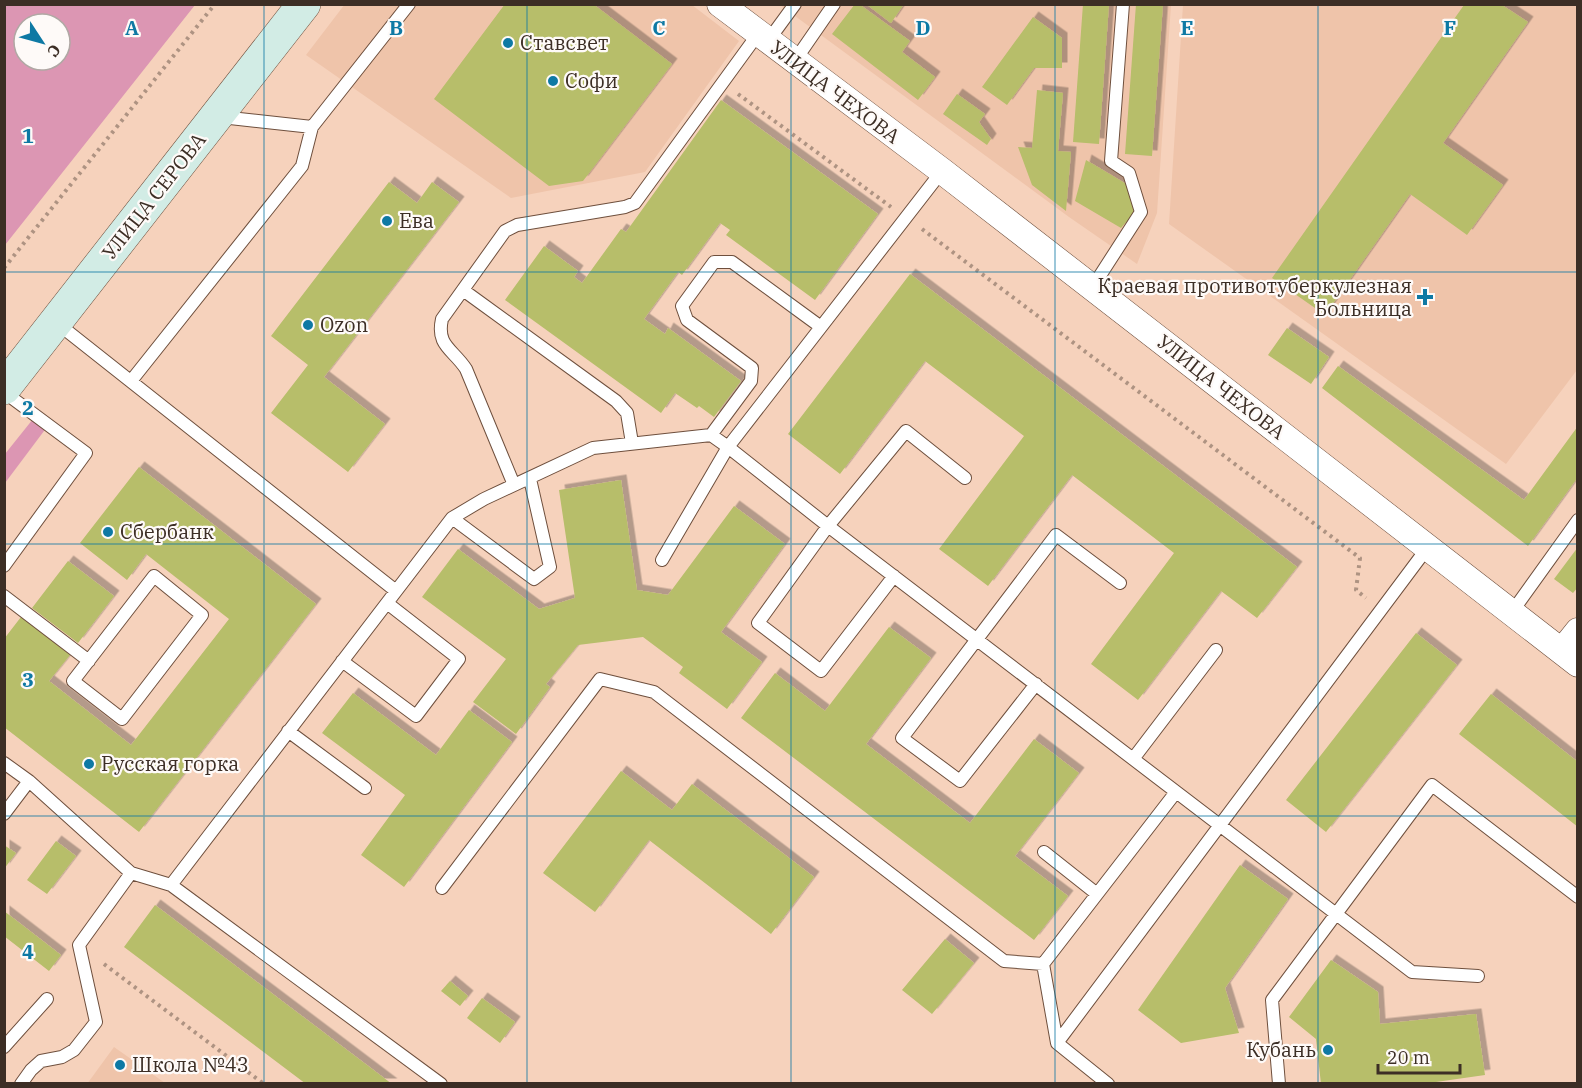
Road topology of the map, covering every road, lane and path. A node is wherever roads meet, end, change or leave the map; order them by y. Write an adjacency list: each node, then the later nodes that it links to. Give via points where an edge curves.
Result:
1 (215, 4): 15 (path)
2 (304, 4): 11 (street, УЛИЦА СЕРОВА)
3 (409, 4): 12 (lane)
4 (720, 4): 8 (street, УЛИЦА ЧЕХОВА)
5 (795, 4): 8 (lane)
6 (834, 4): 9 (lane)
7 (1123, 4): 16 (lane, via 1111,161 1129,173 1141,212)
8 (763, 38): 9 (street, УЛИЦА ЧЕХОВА); 10 (lane)
9 (794, 62): 13 (street, УЛИЦА ЧЕХОВА)
10 (723, 82): 14 (path); 17 (lane, via 635,203 517,225 505,231)
11 (216, 117): 12 (lane); 18 (street, УЛИЦА СЕРОВА)
12 (312, 127): 20 (lane, via 302,166)
13 (942, 171): 14 (lane); 16 (street, УЛИЦА ЧЕХОВА)
14 (906, 218): 19 (lane); 39 (path, via 1360,558 1356,590)
15 (4, 268)
16 (1092, 288): 31 (street, УЛИЦА ЧЕХОВА)
17 (463, 290): 23 (lane, via 616,401 627,413); 27 (lane, via 442,319 439,332 444,345 466,369)
18 (56, 322): 20 (lane); 21 (street, УЛИЦА СЕРОВА)
19 (821, 327): 22 (lane, via 732,262 714,262 682,306 687,321 752,368 751,381); 24 (lane)
20 (131, 381): 36 (lane)
21 (4, 390): 33 (lane, via 86,453)
22 (711, 435): 23 (lane); 24 (lane)
23 (632, 443): 26 (lane, via 593,448)
24 (728, 447): 30 (lane); 32 (lane)
25 (965, 478): 30 (lane, via 906,431)
26 (530, 479): 27 (lane); 28 (lane, via 550,567 534,579)
27 (514, 485): 28 (lane)
28 (452, 518): 36 (lane)
29 (1578, 520): 40 (lane)
30 (828, 526): 34 (lane); 34 (lane, via 758,623 821,671)
31 (1428, 547): 39 (lane); 40 (street, УЛИЦА ЧЕХОВА)
32 (662, 560)
33 (4, 566)
34 (894, 576): 42 (lane)
35 (1120, 583): 42 (lane, via 1056,535)
36 (396, 591): 38 (lane)
37 (4, 596): 45 (lane)
38 (387, 603): 46 (lane); 46 (lane, via 459,659 416,716)
39 (1380, 610): 55 (lane)
40 (1512, 612): 44 (street, УЛИЦА ЧЕХОВА)
41 (1578, 631): 44 (street)
42 (978, 639): 47 (lane); 47 (lane, via 902,738 960,781)
43 (1216, 650): 49 (lane)
44 (1570, 658)
45 (89, 661): 45 (lane, via 154,576 202,615 122,719 73,681)
46 (342, 661): 48 (lane)
47 (1036, 684): 49 (lane)
48 (288, 731): 52 (lane); 58 (lane)
49 (1133, 759): 53 (lane)
50 (4, 763): 51 (lane)
51 (29, 782): 54 (lane); 57 (lane)
52 (365, 788)
53 (1176, 792): 55 (lane); 60 (lane)
54 (4, 814)
55 (1219, 826): 62 (lane); 67 (lane)
56 (1044, 852): 60 (lane)
57 (131, 873): 58 (lane); 63 (lane)
58 (171, 885): 71 (lane)
59 (442, 888): 64 (lane, via 600,679 654,692 1004,961)
60 (1097, 894): 64 (lane)
61 (1578, 897): 62 (lane, via 1432,785)
62 (1335, 913): 65 (lane, via 1412,972); 73 (lane, via 1272,1000)
63 (79, 945): 69 (lane, via 96,1022 74,1050 36,1065); 70 (path)
64 (1043, 964): 67 (lane)
65 (1478, 976)
66 (47, 999): 68 (lane)
67 (1057, 1043): 72 (lane)
68 (4, 1047)
69 (21, 1083)
70 (264, 1083)
71 (441, 1083)
72 (1108, 1083)
73 (1278, 1083)

